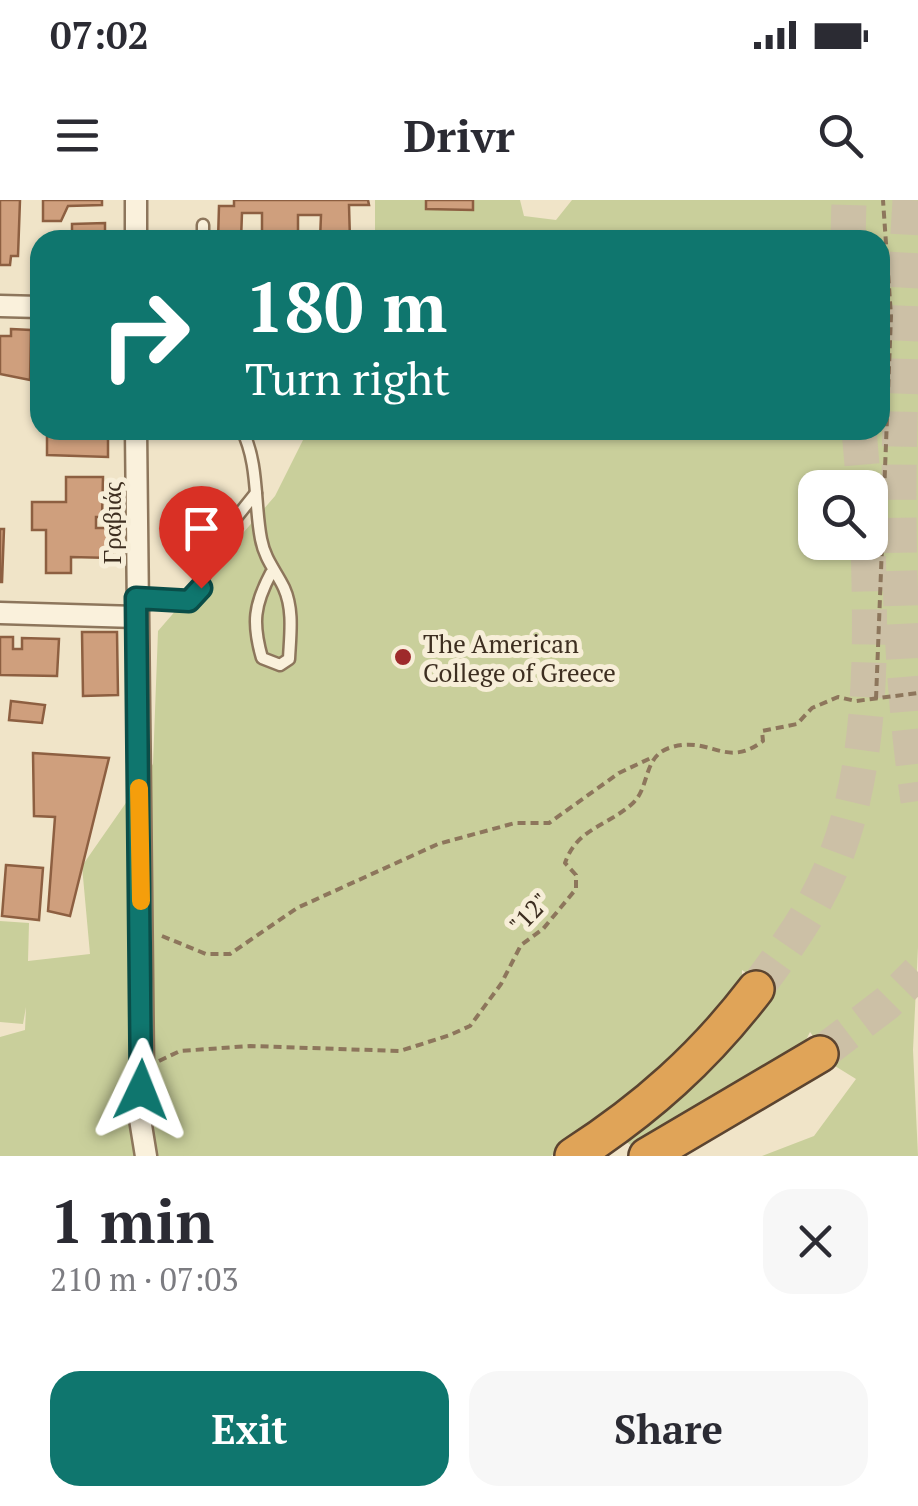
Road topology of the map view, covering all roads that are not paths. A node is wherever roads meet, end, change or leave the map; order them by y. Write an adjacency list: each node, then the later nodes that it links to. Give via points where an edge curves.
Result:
1 (136, 200): 3 (street)
2 (203, 225): 4 (lane)
3 (136, 230)
4 (203, 230)
5 (0, 306): 6 (street)
6 (30, 307)
7 (136, 440): 11 (street, Γραβιάς)
8 (244, 440): 9 (lane)
9 (257, 492): 10 (lane); 11 (lane, via 219,539 196,598)
10 (271, 572): 10 (lane, via 255,603 253,628 262,658 280,665 289,659 291,618 284,586)
11 (136, 607): 12 (street); 15 (street, Γραβιάς, via 139,1113)
12 (0, 613)
13 (756, 988): 16 (highway, via 678,1079)
14 (820, 1054): 17 (highway)
15 (146, 1156)
16 (573, 1156)
17 (647, 1156)

